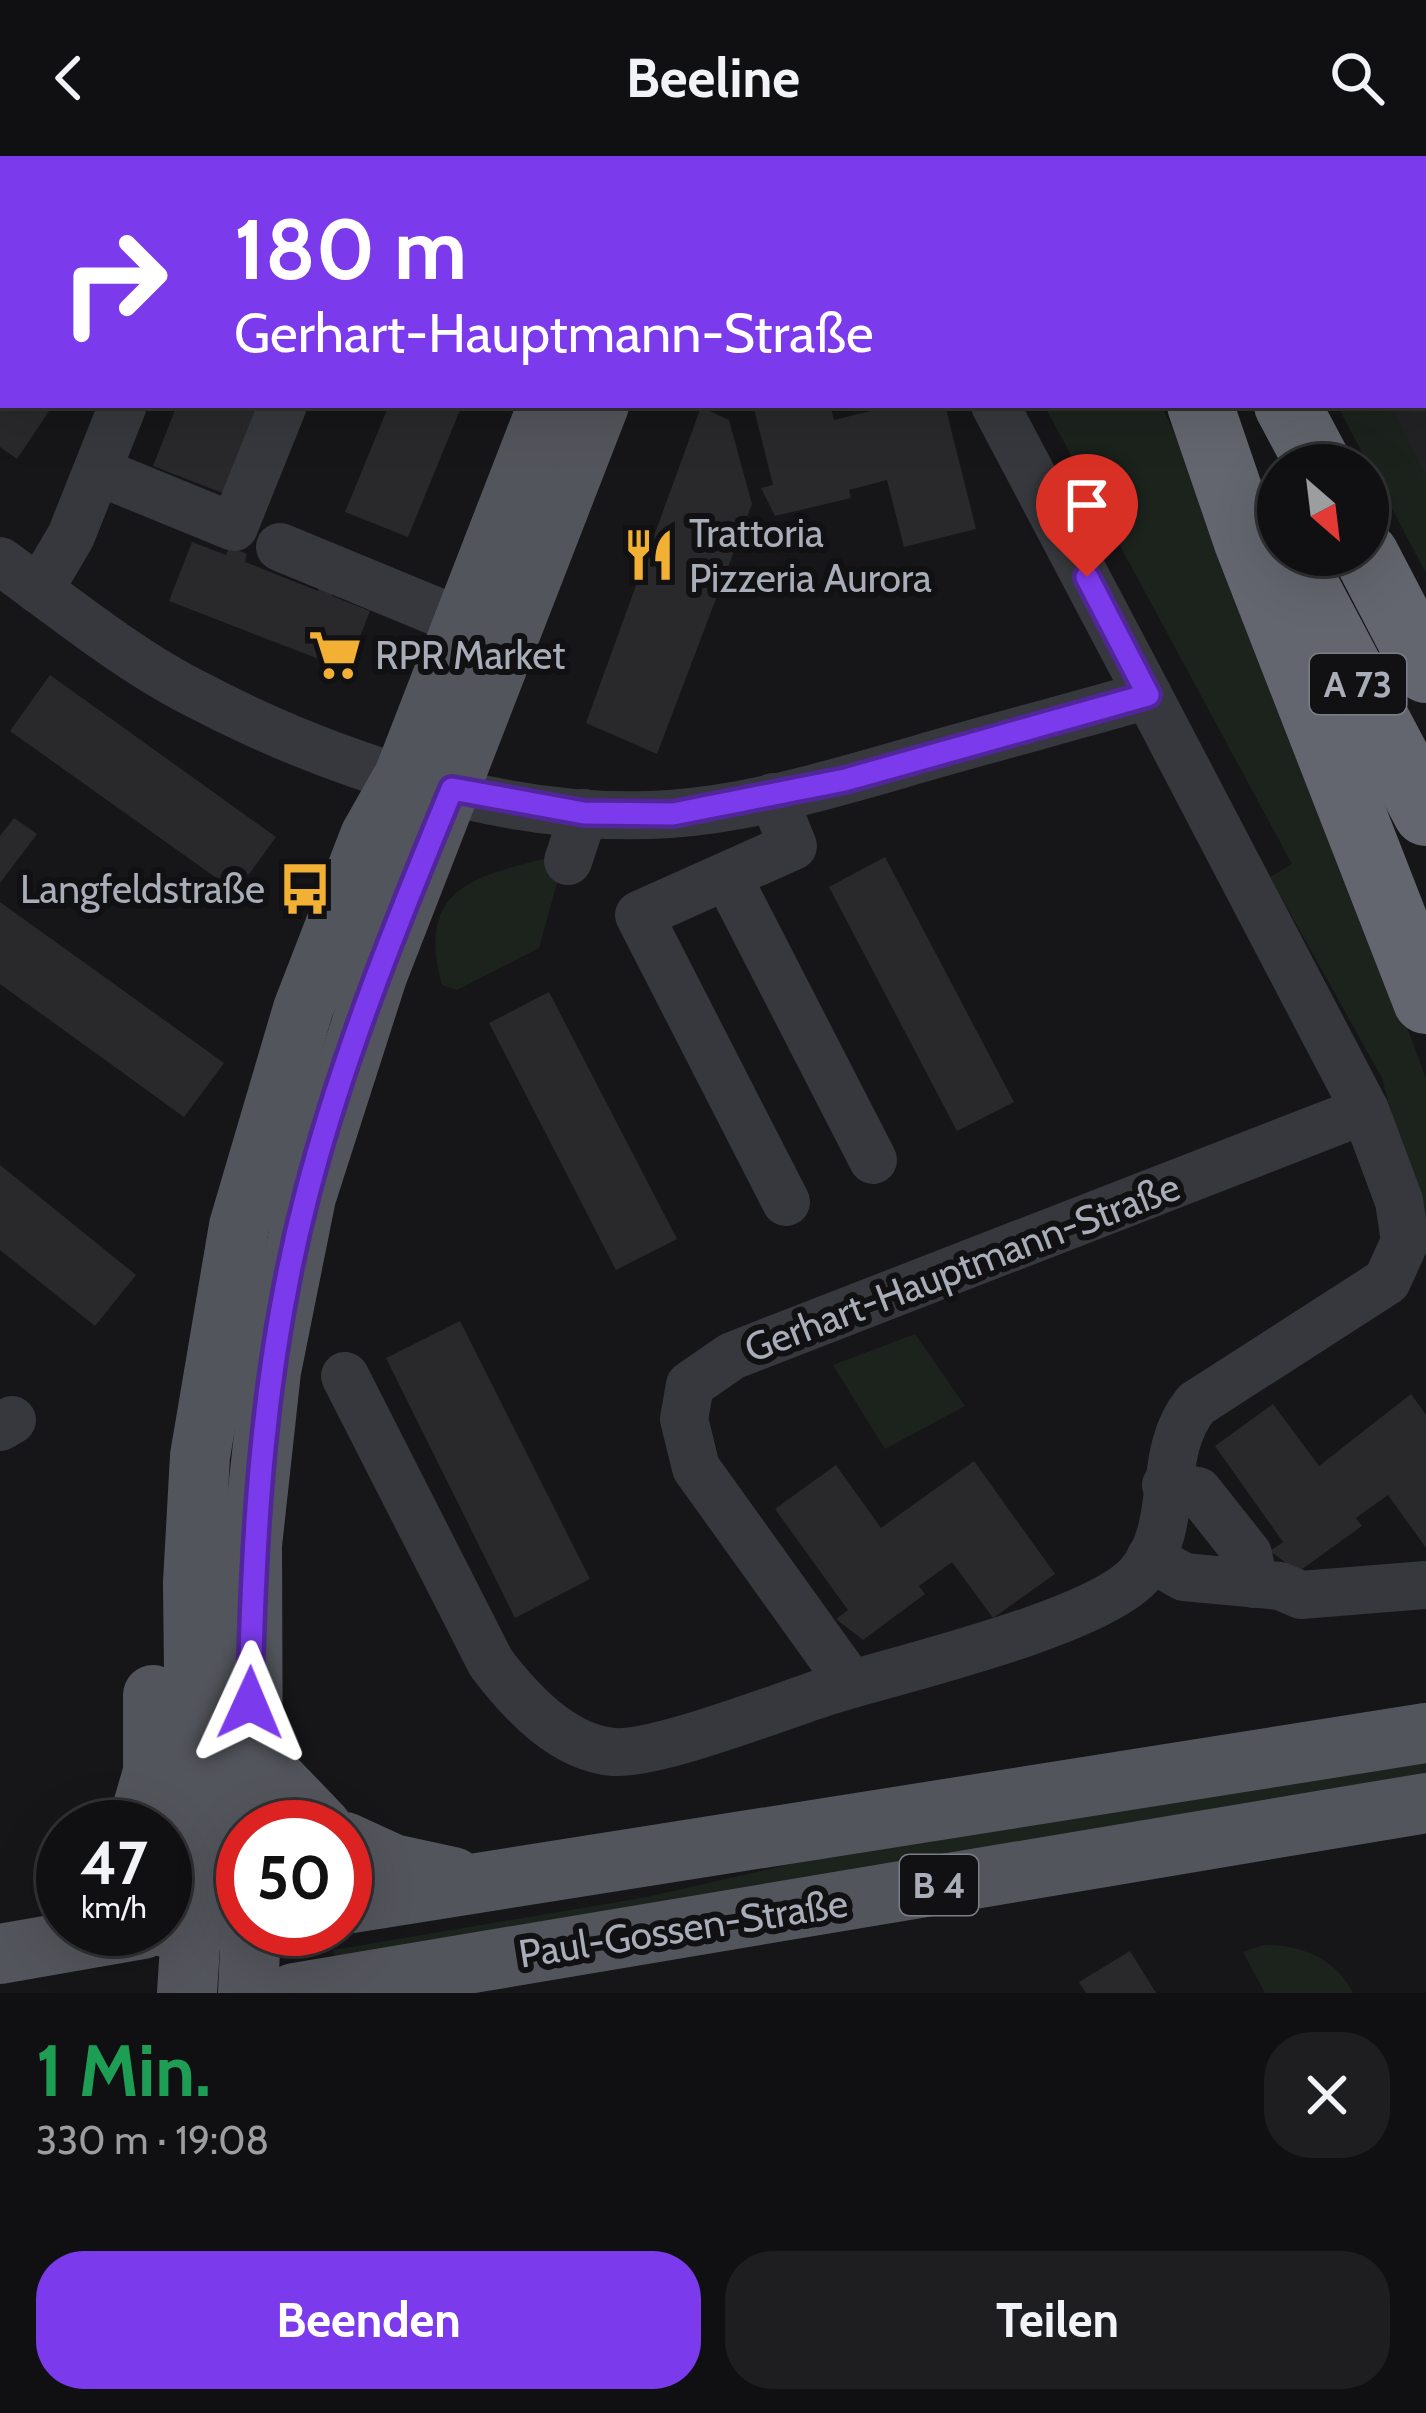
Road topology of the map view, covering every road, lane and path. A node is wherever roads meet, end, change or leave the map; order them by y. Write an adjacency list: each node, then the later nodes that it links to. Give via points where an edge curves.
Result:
1 (122, 408): 10 (street)
2 (282, 408): 10 (street, via 235,527)
3 (547, 408): 17 (main road)
4 (598, 408): 20 (main road)
5 (997, 408): 19 (street)
6 (1206, 408): 26 (highway, via 1247,542)
7 (1207, 408): 11 (highway)
8 (1290, 408): 9 (highway)
9 (1308, 444)
10 (97, 471): 16 (street)
11 (1257, 495)
12 (280, 547): 17 (street)
13 (0, 562): 16 (street)
14 (1301, 576): 23 (highway, A 73)
15 (1377, 576): 18 (highway, A 73)
16 (40, 590): 20 (street, via 186,689)
17 (464, 623): 20 (main road)
18 (1426, 670)
19 (1148, 695): 21 (street, via 997,759); 27 (street)
20 (428, 783): 22 (street); 33 (main road, via 370,836 303,1009 239,1226 200,1456); 37 (main road, via 292,1256 252,1545)
21 (773, 796): 22 (street, via 673,814); 25 (street, via 794,846)
22 (584, 813): 24 (street)
23 (1426, 813)
24 (568, 861)
25 (727, 876): 28 (street); 29 (street, via 639,915)
26 (1426, 1001)
27 (1366, 1110): 31 (street, via 1399,1201 1405,1241 1398,1263 1357,1304 1196,1404 1179,1424); 36 (street, Gerhart-Hauptmann-Straße, via 732,1356 689,1385 684,1419 696,1468)
28 (873, 1160)
29 (786, 1202)
30 (345, 1376): 36 (street, via 491,1663 558,1730 613,1752)
31 (1166, 1485): 32 (street); 34 (street, via 1198,1490 1248,1555)
32 (1150, 1558): 34 (street, via 1184,1577); 36 (street, via 1132,1582 1100,1601 1009,1638)
33 (193, 1583): 39 (main road, via 153,1682 153,1772); 44 (main road)
34 (1254, 1584): 35 (street, via 1301,1595)
35 (1426, 1585)
36 (851, 1684)
37 (250, 1722): 40 (main road); 41 (main road, via 270,1773)
38 (1426, 1732): 45 (main road, Paul-Gossen-Straße / B 4)
39 (145, 1800)
40 (252, 1800)
41 (296, 1800)
42 (1426, 1803): 49 (main road, Paul-Gossen-Straße / B 4)
43 (372, 1854): 45 (main road)
44 (192, 1881)
45 (482, 1884): 46 (main road, Paul-Gossen-Straße / B 4)
46 (372, 1900)
47 (186, 1956): 50 (main road)
48 (249, 1956): 51 (main road)
49 (421, 1980): 52 (main road, Paul-Gossen-Straße / B 4)
50 (187, 1993)
51 (248, 1993)
52 (294, 1993)

